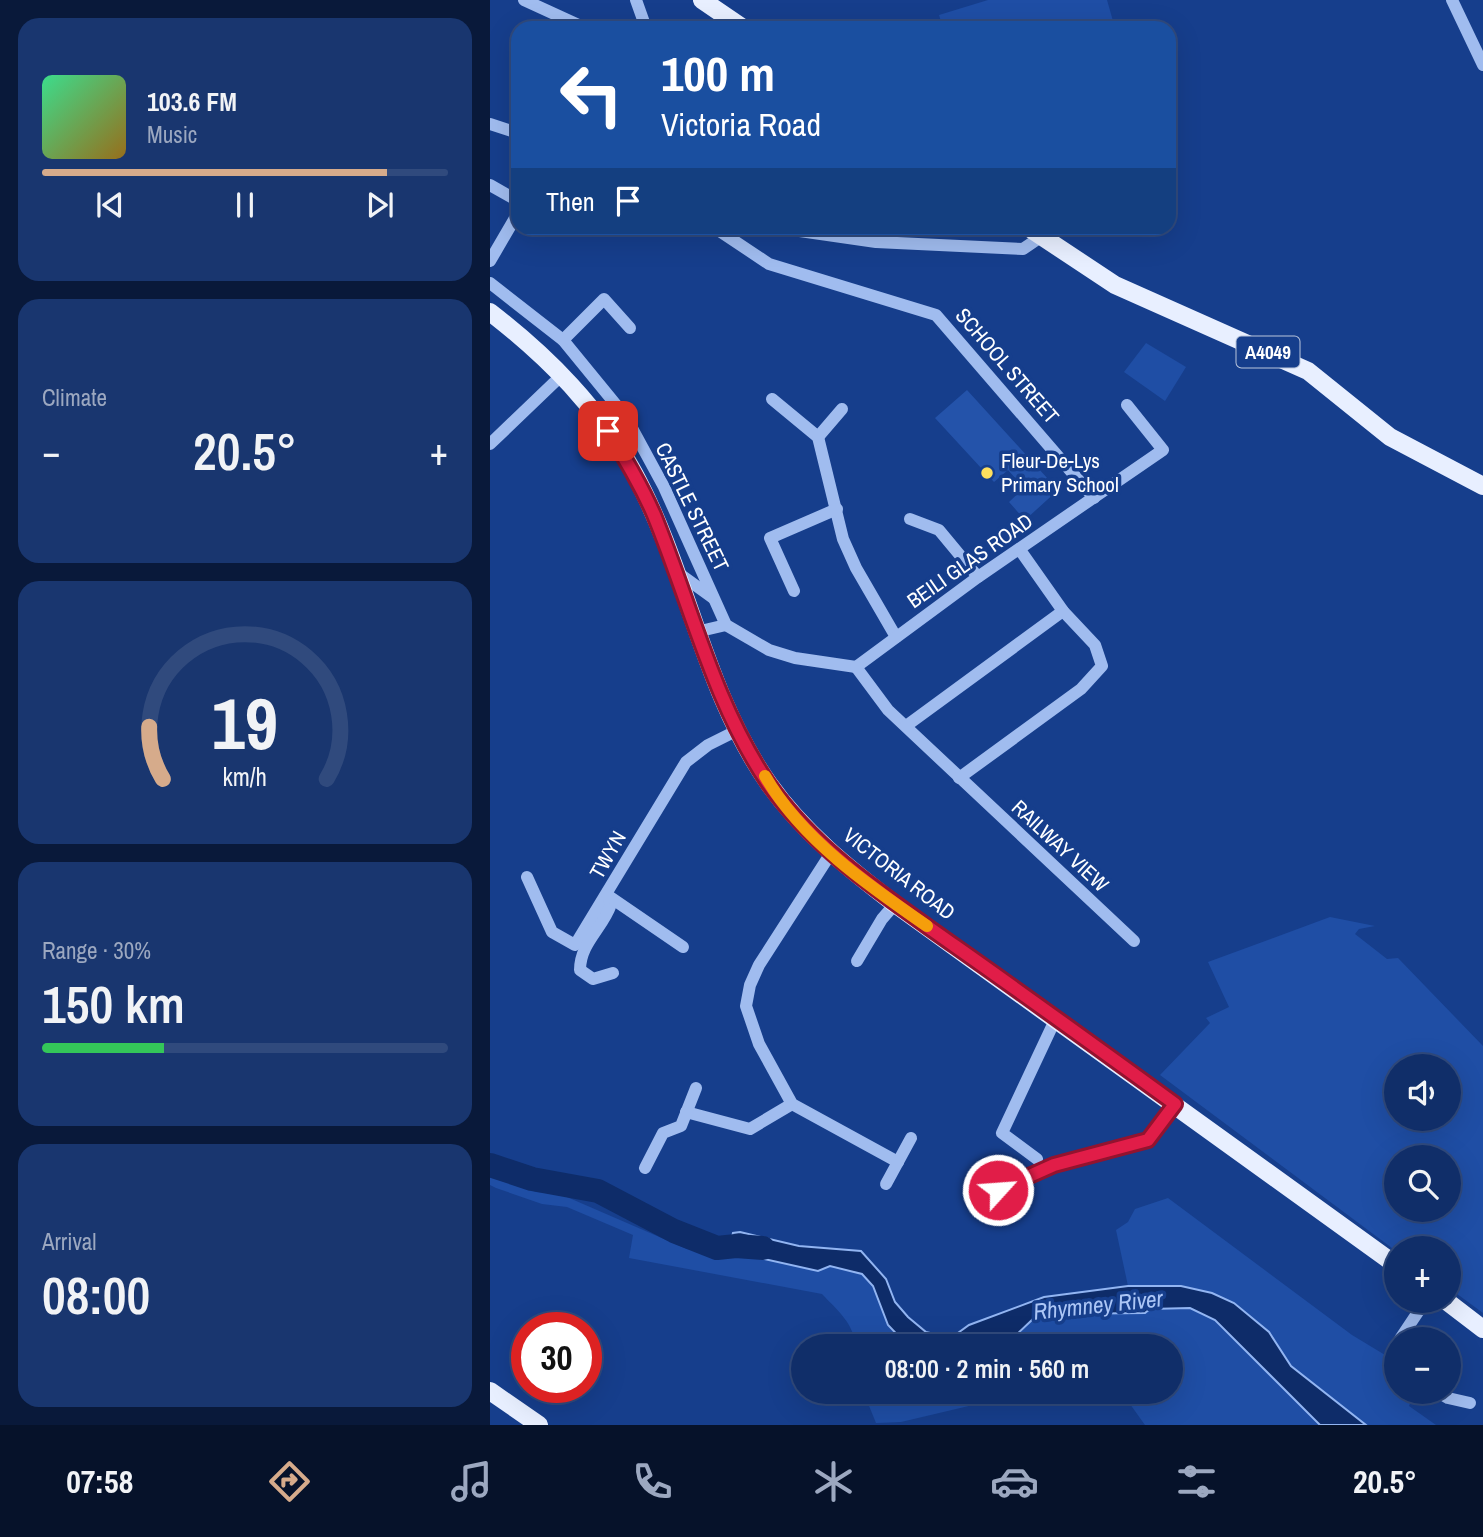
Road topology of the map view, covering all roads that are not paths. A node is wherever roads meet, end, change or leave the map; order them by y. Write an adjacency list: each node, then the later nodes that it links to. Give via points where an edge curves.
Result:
1 (524, 0): 5 (street)
2 (636, 0): 6 (street)
3 (702, 0): 7 (main road)
4 (1452, 0): 8 (street)
5 (569, 21)
6 (644, 21)
7 (733, 21)
8 (1483, 65)
9 (490, 124): 10 (street)
10 (511, 131)
11 (490, 186): 12 (street)
12 (511, 197)
13 (511, 225): 18 (street)
14 (726, 235): 30 (street, SCHOOL STREET, via 769,264 936,315)
15 (828, 235): 16 (street, via 876,242 1023,249)
16 (1033, 235)
17 (1040, 235): 29 (main road, A4049, via 1115,285 1308,371 1391,437)
18 (490, 261)
19 (490, 283): 22 (street, CASTLE STREET)
20 (490, 312): 23 (main road, VICTORIA ROAD)
21 (630, 328): 22 (street, via 604,299)
22 (562, 340): 37 (street, CASTLE STREET, via 626,417)
23 (562, 375): 28 (street); 34 (main road, VICTORIA ROAD, via 608,431 634,472)
24 (772, 399): 27 (street)
25 (1127, 405): 30 (street, BEILI GLAS ROAD, via 1163,450)
26 (842, 409): 27 (street)
27 (818, 437): 31 (street)
28 (490, 444)
29 (1483, 486)
30 (1094, 498): 33 (street, BEILI GLAS ROAD)
31 (837, 509): 36 (street, via 770,538); 41 (street, via 842,539)
32 (910, 519): 35 (street, via 939,530)
33 (1020, 550): 35 (street, BEILI GLAS ROAD); 38 (street)
34 (674, 570): 37 (street); 40 (main road, VICTORIA ROAD)
35 (978, 577): 41 (street, BEILI GLAS ROAD)
36 (794, 591)
37 (716, 600): 39 (street, CASTLE STREET)
38 (1063, 611): 43 (street); 45 (street, via 1095,645 1102,666 1081,689)
39 (726, 625): 40 (street); 42 (street, via 769,650)
40 (696, 632): 44 (main road, VICTORIA ROAD, via 711,676)
41 (895, 637): 42 (street, BEILI GLAS ROAD)
42 (856, 667): 43 (street, RAILWAY VIEW)
43 (906, 726): 45 (street, RAILWAY VIEW)
44 (738, 730): 46 (main road, VICTORIA ROAD, via 768,783); 48 (street, TWYN, via 686,762)
45 (959, 778): 50 (street, RAILWAY VIEW)
46 (831, 853): 49 (main road, VICTORIA ROAD); 56 (street, via 759,965 746,1006 759,1044)
47 (527, 877): 48 (street, TWYN, via 552,932 575,945)
48 (607, 895): 51 (street); 53 (street, via 608,913 585,947 580,970 593,979)
49 (895, 904): 52 (street); 54 (main road, VICTORIA ROAD)
50 (1134, 941)
51 (683, 947)
52 (857, 961)
53 (613, 973)
54 (1056, 1018): 57 (main road, VICTORIA ROAD); 60 (street, via 1002,1133)
55 (696, 1088): 58 (street)
56 (792, 1104): 58 (street, via 750,1129); 61 (street)
57 (1175, 1104): 64 (street, via 1148,1140 1054,1165); 65 (main road, VICTORIA ROAD)
58 (687, 1112): 62 (street, via 681,1126 663,1133)
59 (911, 1139): 61 (street)
60 (1037, 1159)
61 (898, 1162): 63 (street)
62 (645, 1168)
63 (886, 1184)
64 (998, 1190)
65 (1384, 1256)
66 (1461, 1313): 67 (main road)
67 (1483, 1329)
68 (490, 1391): 71 (main road)
69 (1461, 1401): 70 (street)
70 (1470, 1403)
71 (540, 1425)

